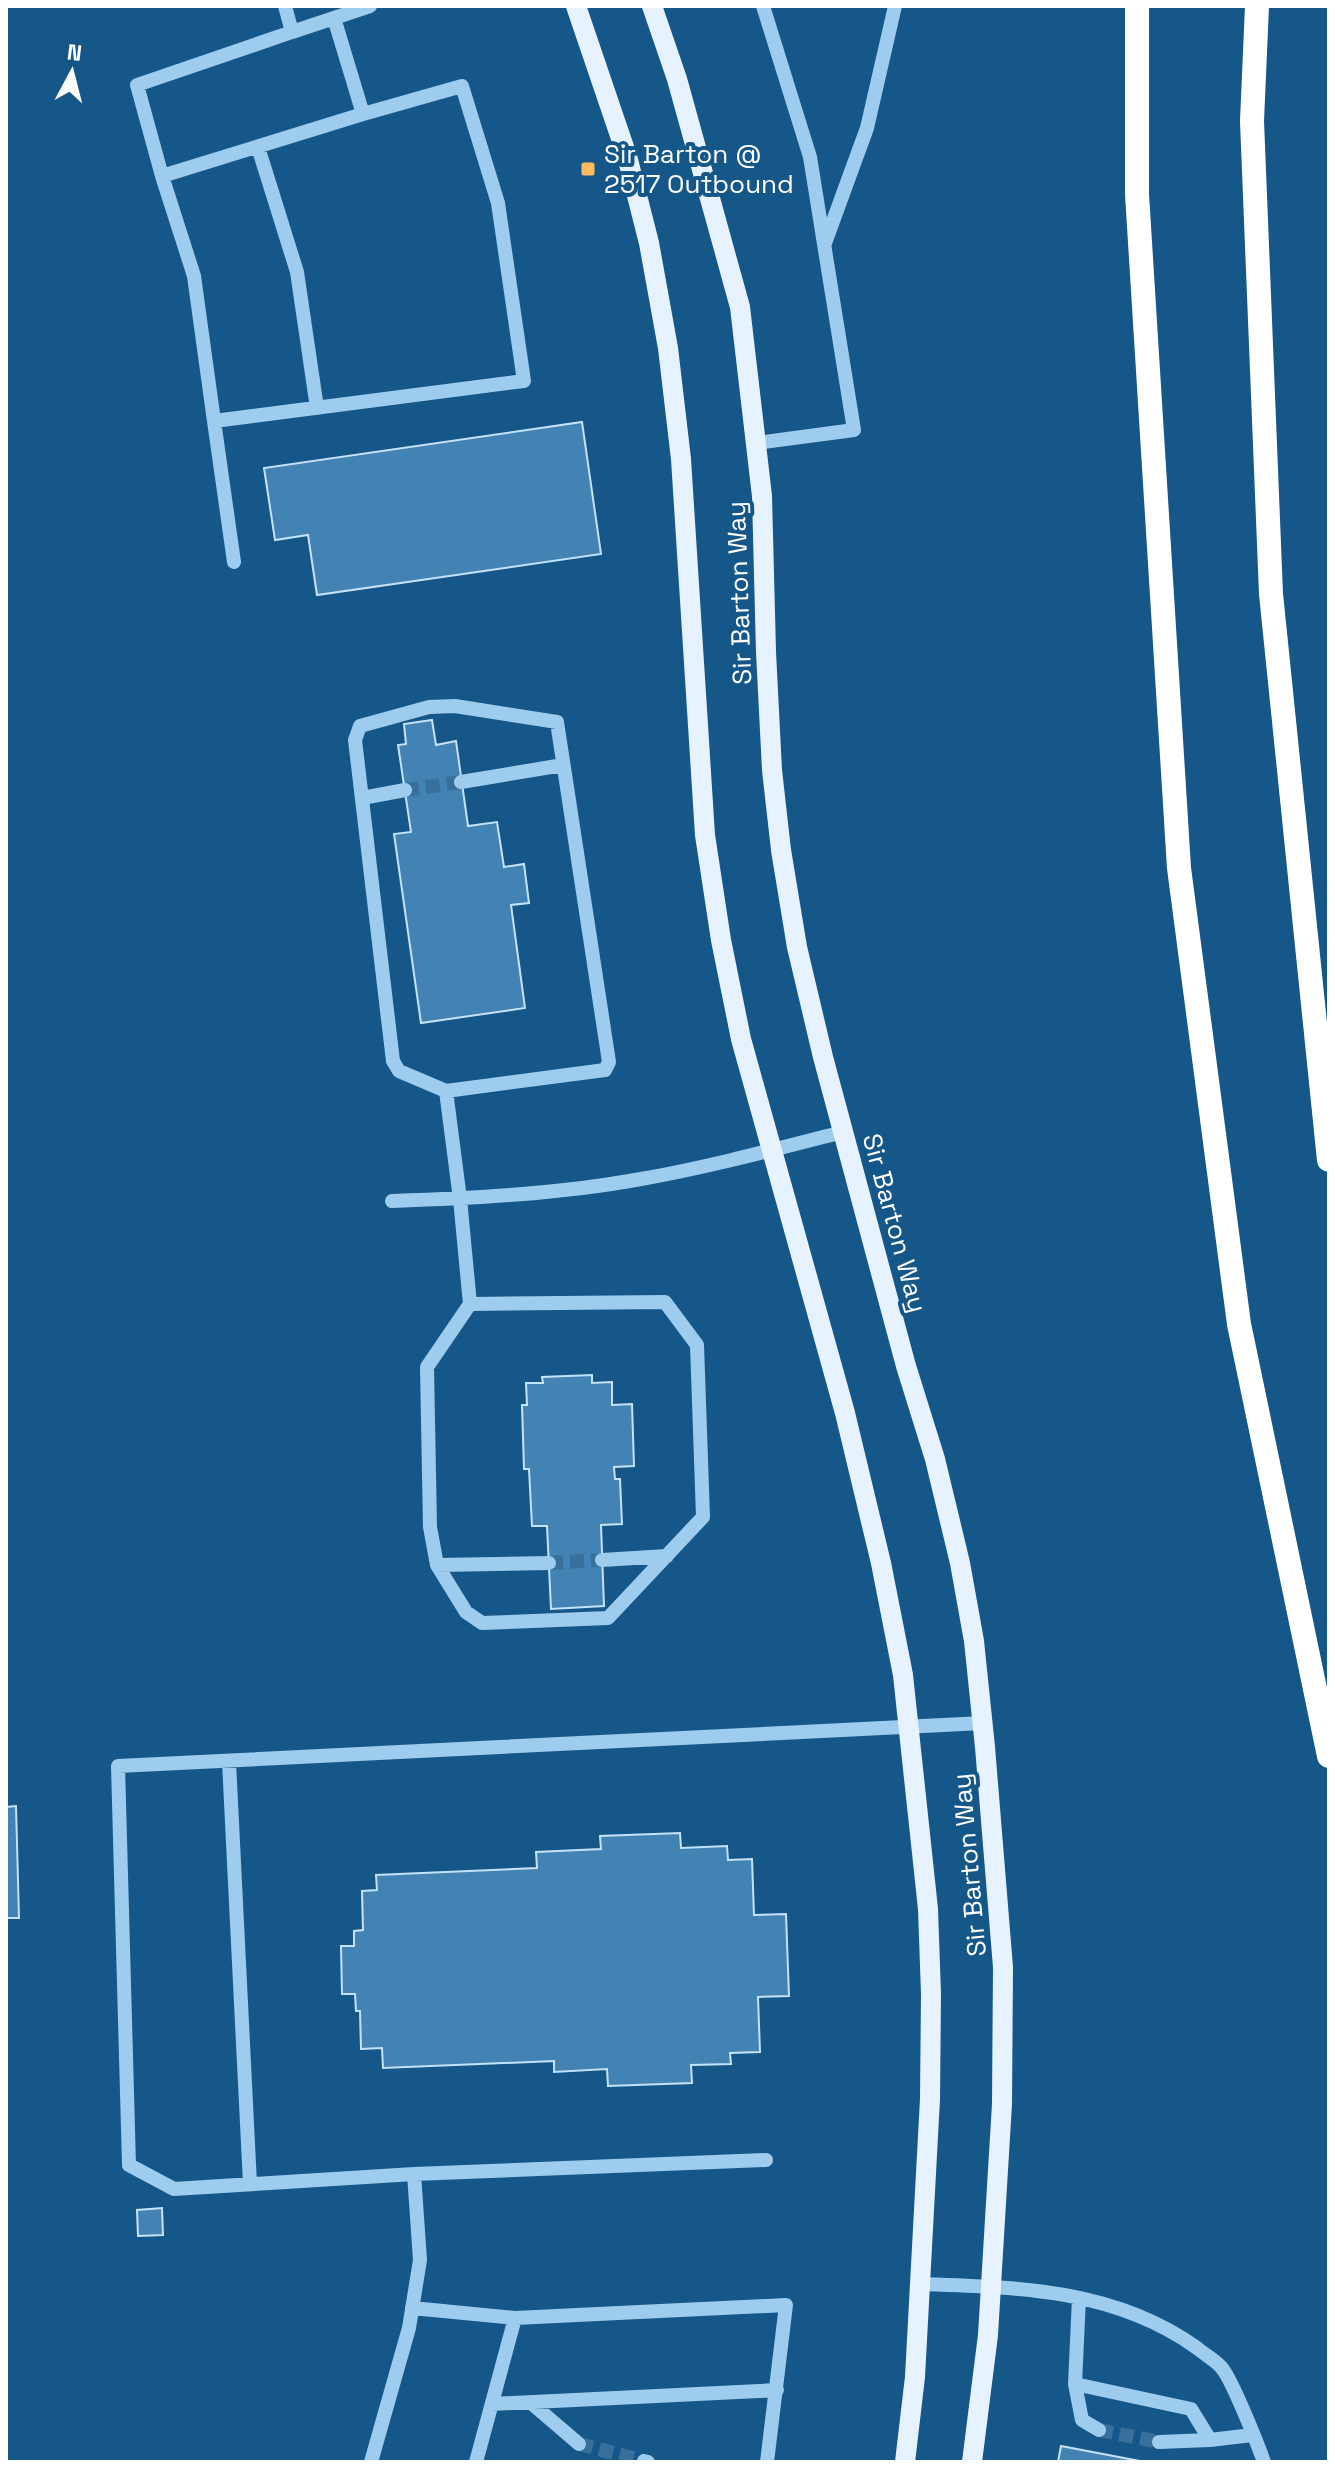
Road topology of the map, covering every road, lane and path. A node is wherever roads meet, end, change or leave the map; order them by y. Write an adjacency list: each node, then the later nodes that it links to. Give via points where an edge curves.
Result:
1 (285, 6): 10 (street)
2 (370, 6): 9 (street)
3 (576, 6): 25 (main road, Sir Barton Way, via 627,156 668,348 681,459 705,835 726,969)
4 (652, 6): 17 (main road, Sir Barton Way, via 740,307)
5 (763, 6): 14 (street, via 810,157)
6 (895, 6): 14 (street, via 867,128)
7 (1137, 6): 36 (highway, via 1137,194 1179,868 1239,1324)
8 (1257, 6): 26 (highway, via 1252,121 1271,594)
9 (334, 18): 10 (street); 11 (street)
10 (292, 32): 13 (street, via 137,85)
11 (363, 114): 12 (street); 15 (street, via 462,86 498,203 524,381)
12 (258, 147): 13 (street); 15 (street, via 297,272)
13 (162, 176): 16 (street, via 194,276)
14 (824, 245): 17 (street, via 854,430)
15 (317, 408): 16 (street)
16 (214, 421): 18 (street)
17 (756, 443): 24 (main road, Sir Barton Way, via 772,770 781,850 797,947)
18 (234, 562)
19 (563, 765): 20 (street); 22 (street, via 557,722 429,707 360,726 355,740); 23 (street, via 609,1062 605,1070)
20 (461, 782)
21 (405, 790): 22 (street)
22 (362, 798): 23 (street, via 393,1061 399,1071)
23 (446, 1091): 27 (street)
24 (843, 1132): 25 (street); 34 (main road, Sir Barton Way, via 960,1563)
25 (772, 1150): 27 (street, via 619,1183); 35 (main road, Sir Barton Way, via 845,1413 903,1675)
26 (1329, 1160)
27 (460, 1199): 28 (street); 29 (street)
28 (392, 1201)
29 (470, 1304): 30 (street, via 665,1302 697,1345 703,1517); 33 (street, via 427,1367 430,1527)
30 (667, 1556): 31 (street); 33 (street, via 608,1618 482,1623 466,1612)
31 (602, 1560)
32 (549, 1563): 33 (street)
33 (437, 1565)
34 (983, 1723): 35 (street); 42 (main road, Sir Barton Way, via 1003,1967 1002,2104)
35 (908, 1728): 37 (street); 41 (main road, Sir Barton Way, via 928,1909 931,1994)
36 (1329, 1756)
37 (229, 1762): 40 (street); 40 (street, via 118,1766 129,2165 174,2189)
38 (766, 2160): 39 (street)
39 (414, 2174): 40 (street); 44 (street, via 420,2260)
40 (250, 2184)
41 (920, 2284): 42 (street); 59 (main road, Sir Barton Way)
42 (990, 2287): 43 (street); 60 (main road, Sir Barton Way)
43 (1079, 2298): 46 (street); 51 (street, via 1124,2308 1173,2331 1223,2368)
44 (412, 2308): 45 (street); 56 (street)
45 (515, 2318): 47 (street, via 786,2305); 49 (street)
46 (1075, 2384): 50 (street, via 1082,2420); 52 (street, via 1191,2409)
47 (777, 2390): 48 (street); 58 (street)
48 (530, 2402): 49 (street); 54 (street)
49 (492, 2404): 57 (street)
50 (1099, 2430)
51 (1252, 2435): 52 (street); 55 (street)
52 (1210, 2440): 53 (street)
53 (1159, 2442)
54 (579, 2444)
55 (1263, 2461)
56 (371, 2462)
57 (476, 2462)
58 (767, 2462)
59 (905, 2462)
60 (972, 2462)

